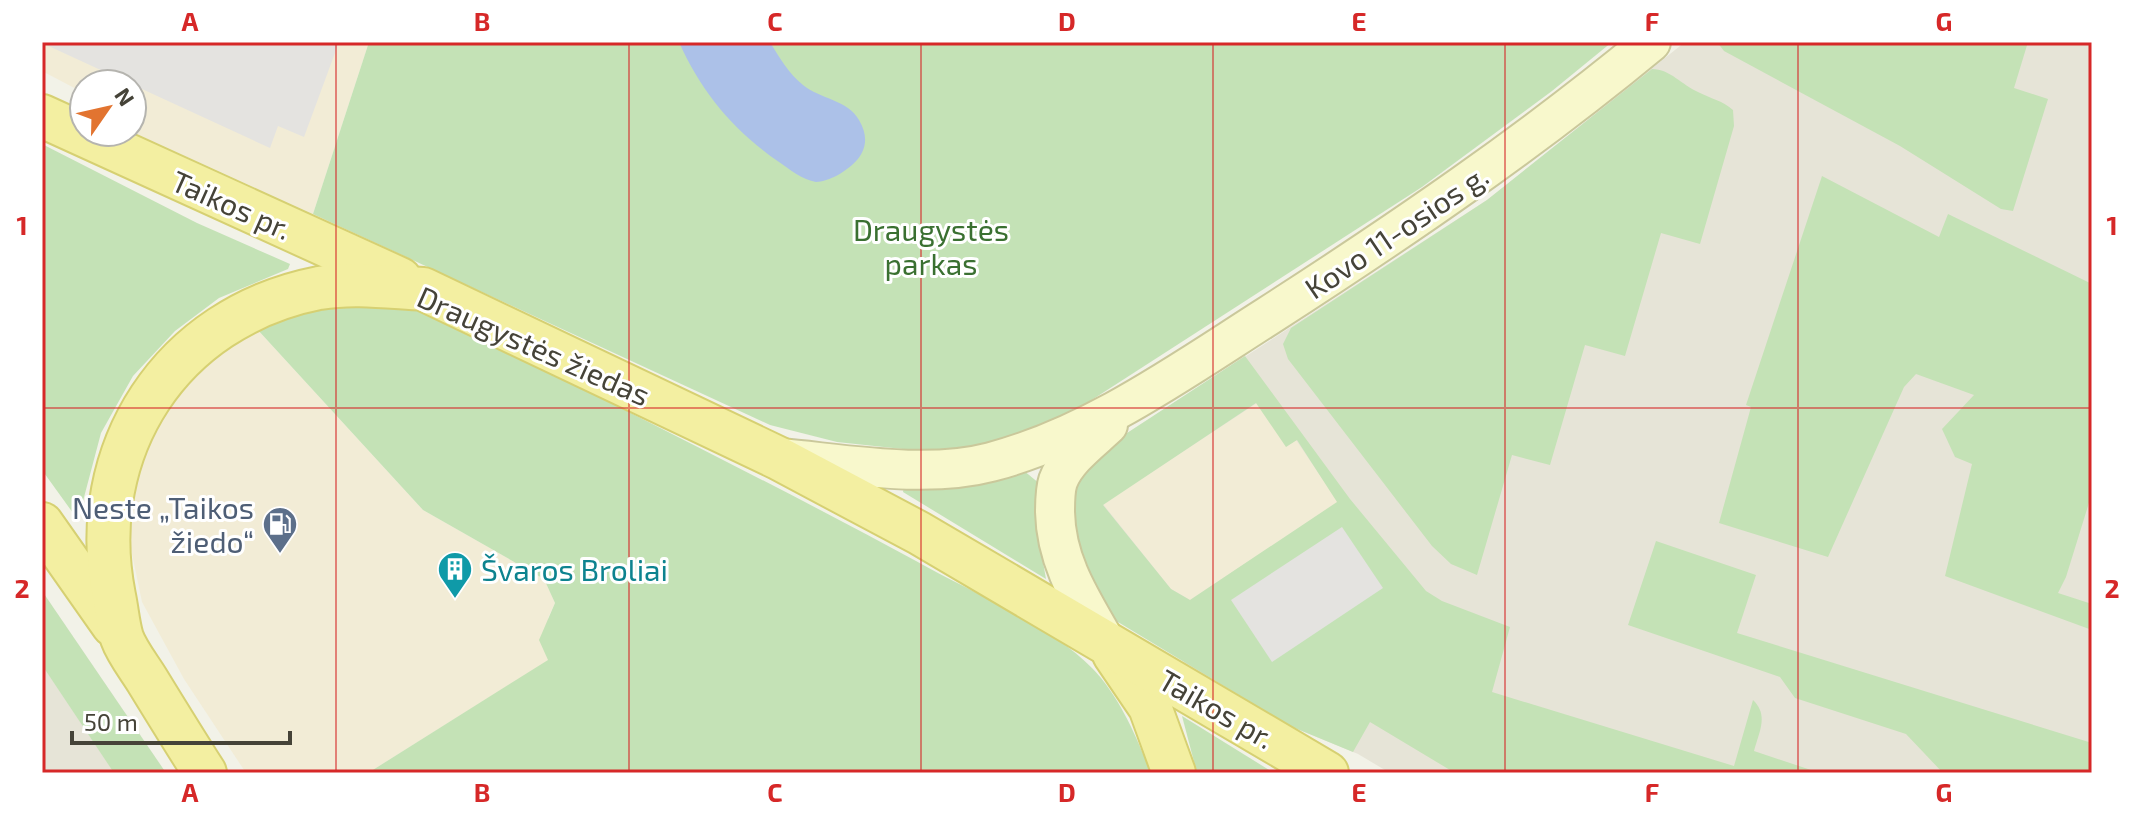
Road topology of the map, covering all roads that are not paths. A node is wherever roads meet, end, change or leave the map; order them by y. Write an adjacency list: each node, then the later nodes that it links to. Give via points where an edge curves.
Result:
1 (1651, 42): 4 (main road, Kovo 11-osios g., via 1427,212)
2 (42, 116): 3 (main road, Taikos pr.)
3 (423, 289): 5 (main road, Draugystės žiedas); 7 (main road, Draugystės žiedas, via 358,284 319,288 279,301 206,339 168,374 137,420 114,482 108,527 110,574)
4 (1130, 404): 5 (main road, Kovo 11-osios g., via 1051,442 991,462 931,469); 8 (main road, Kovo 11-osios g., via 1074,458 1058,480 1055,501 1062,561)
5 (778, 458): 8 (main road, Draugystės žiedas)
6 (42, 524): 7 (main road)
7 (123, 639): 9 (main road, Draugystės žiedas)
8 (1106, 643): 10 (main road, Draugystės žiedas, via 1150,707); 11 (main road, Taikos pr.)
9 (205, 773)
10 (1174, 773)
11 (1327, 773)

